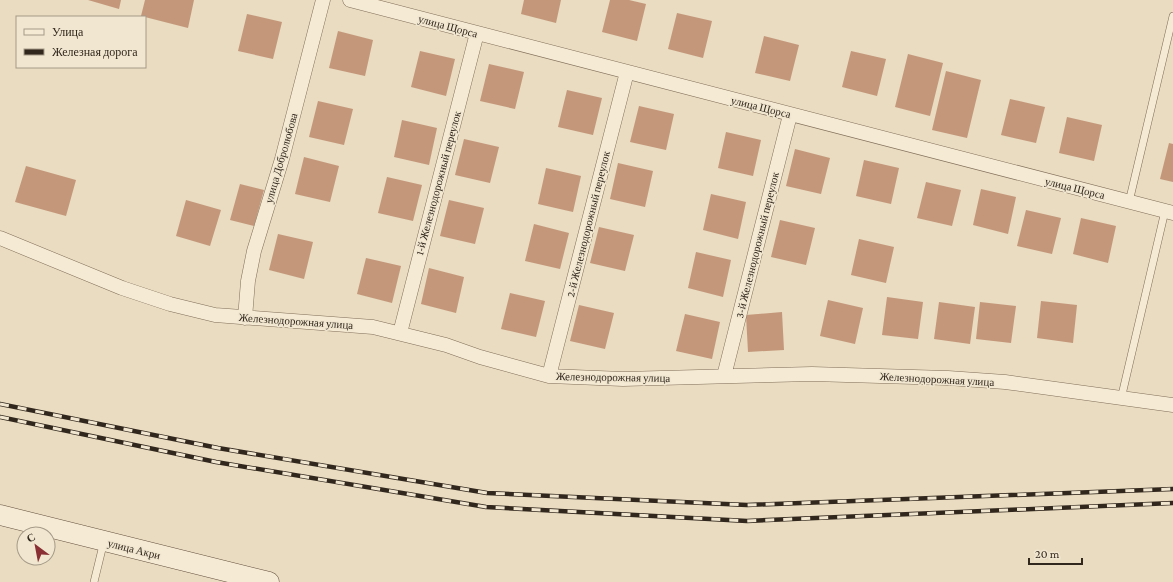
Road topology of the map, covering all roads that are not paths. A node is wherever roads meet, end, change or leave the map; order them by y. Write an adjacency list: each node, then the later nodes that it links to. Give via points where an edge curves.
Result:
1 (323, 0): 10 (street, улица Добролюбова, via 282,159 254,251)
2 (350, 0): 4 (street, улица Щорса)
3 (1173, 16): 7 (lane)
4 (477, 33): 5 (street, улица Щорса); 11 (street, 1-й Железнодорожный переулок)
5 (627, 72): 6 (street, улица Щорса); 12 (street, 2-й Железнодорожный переулок)
6 (790, 115): 7 (street, улица Щорса); 13 (street, 3-й Железнодорожный переулок)
7 (1129, 202): 8 (street, улица Щорса)
8 (1169, 212): 14 (lane)
9 (0, 238): 10 (street, Железнодорожная улица, via 122,288 170,304 215,315)
10 (245, 318): 11 (street, Железнодорожная улица, via 337,323)
11 (400, 333): 12 (street, Железнодорожная улица)
12 (549, 376): 13 (street, Железнодорожная улица, via 623,379)
13 (724, 376): 14 (street, Железнодорожная улица, via 828,374 948,378 1005,382)
14 (1121, 399): 15 (street, Железнодорожная улица)
15 (1173, 405)
16 (0, 515): 17 (main road, улица Акри)
17 (104, 541): 18 (lane); 19 (main road, улица Акри)
18 (94, 582)
19 (269, 582)

